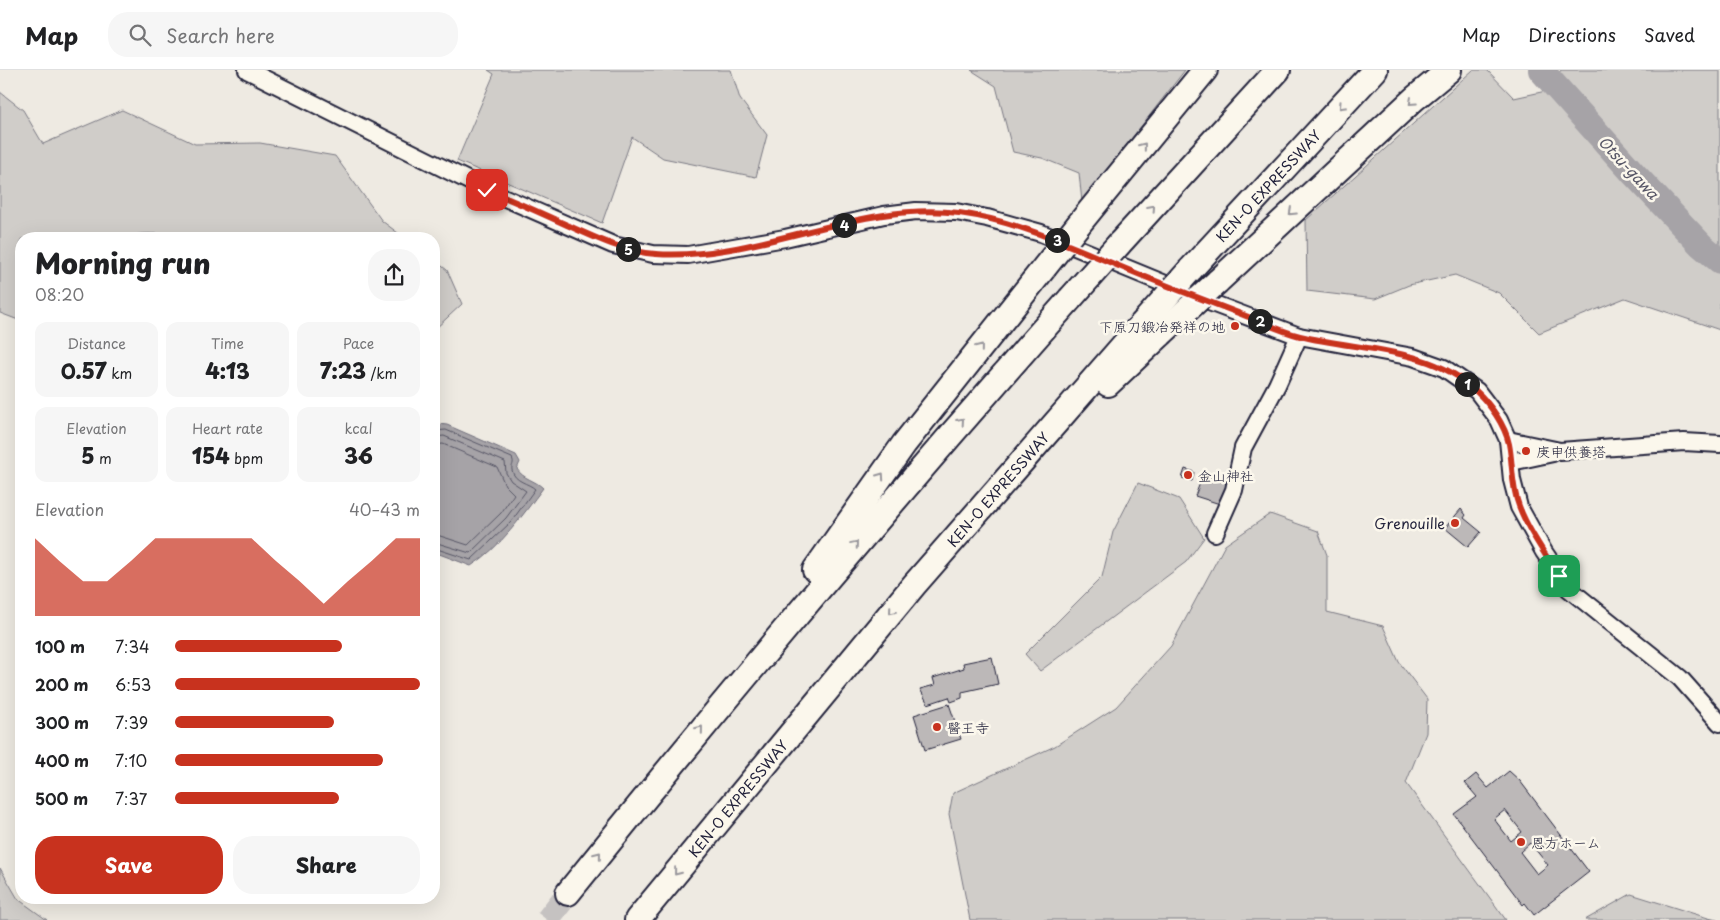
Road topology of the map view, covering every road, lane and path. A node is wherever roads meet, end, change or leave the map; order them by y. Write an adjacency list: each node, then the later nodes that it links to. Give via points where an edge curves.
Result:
1 (247, 70): 7 (street, via 487,190 613,245 653,254 688,255 785,238 884,215 916,211 956,212 1041,234)
2 (1205, 70): 13 (highway, one-way to 2, bridge, via 904,444)
3 (1278, 70): 13 (highway, one-way to 3, bridge, via 871,525 1070,298)
4 (1375, 70): 6 (highway, KEN-O EXPRESSWAY, one-way to 6, bridge, via 1190,270)
5 (1449, 70): 6 (highway, one-way to 6, bridge, via 1217,282)
6 (1151, 329): 16 (highway, KEN-O EXPRESSWAY, one-way to 16, via 914,585)
7 (1299, 336): 8 (street, via 1413,356 1444,368 1477,392 1499,420); 12 (street, via 1243,448 1234,490)
8 (1508, 440): 10 (street); 11 (street)
9 (1720, 444): 10 (street, via 1684,442)
10 (1560, 451): 11 (street)
11 (1511, 462): 14 (street, via 1519,507 1569,589 1680,678)
12 (1215, 533)
13 (722, 702): 15 (highway, one-way to 13)
14 (1720, 723)
15 (568, 893)
16 (637, 920)

